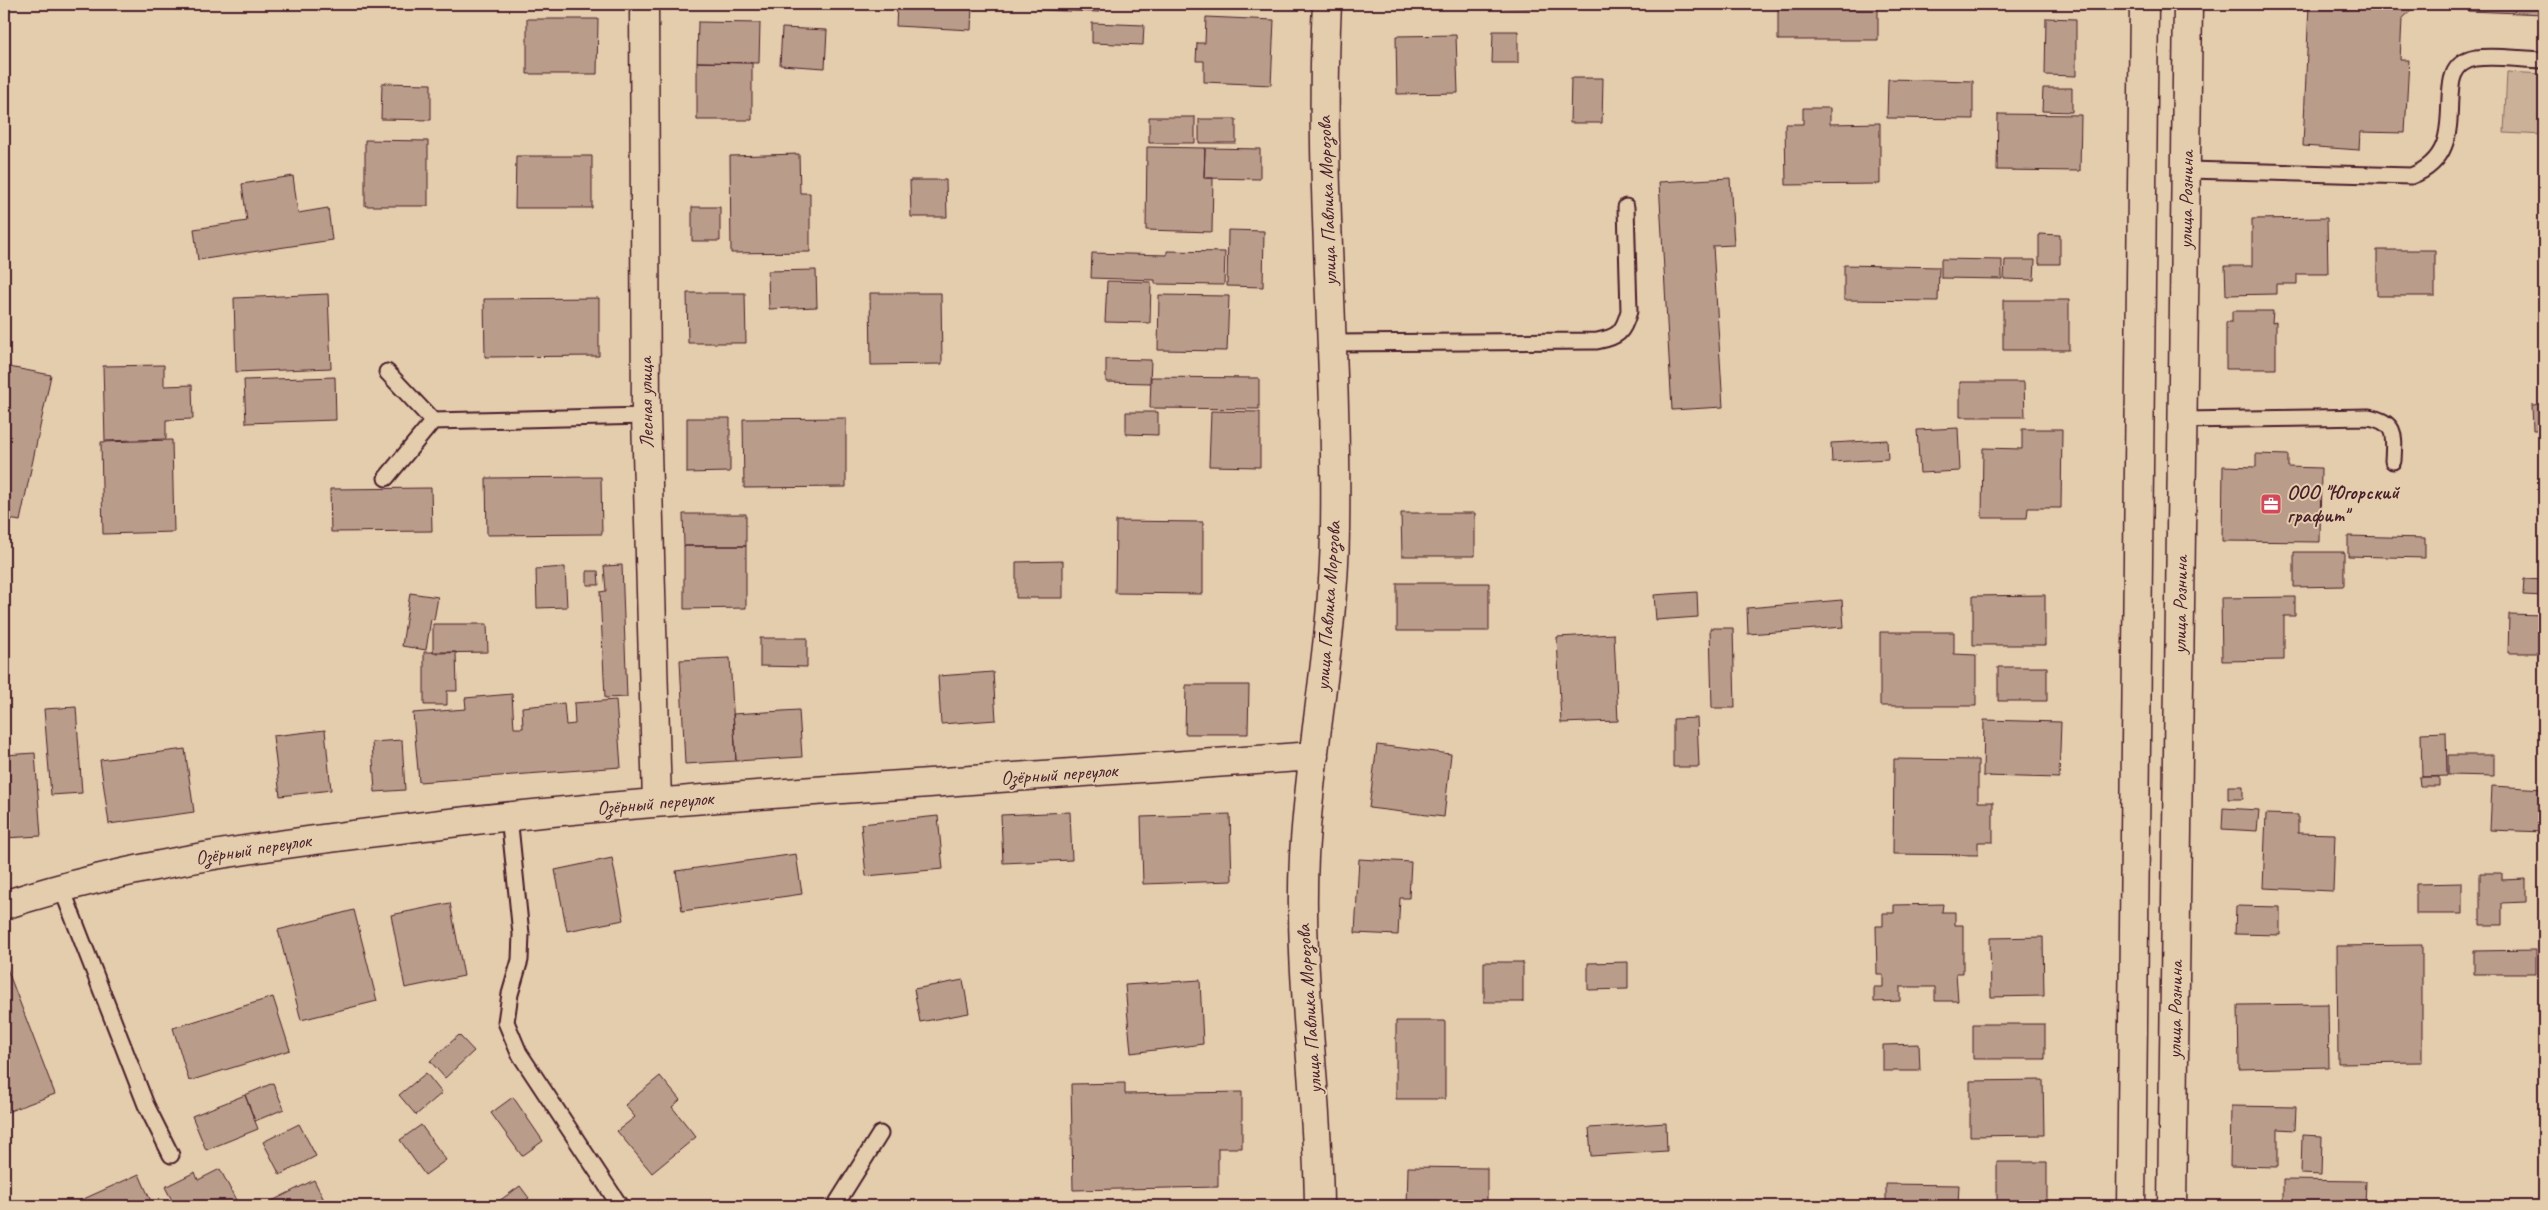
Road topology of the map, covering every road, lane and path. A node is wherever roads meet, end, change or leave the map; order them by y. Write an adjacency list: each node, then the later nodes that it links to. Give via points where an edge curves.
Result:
1 (644, 4): 10 (street, Лесная улица)
2 (1327, 4): 8 (street, улица Павлика Морозова, via 1324,176)
3 (2144, 4): 25 (street, улица Рознина)
4 (2188, 4): 6 (street, улица Рознина)
5 (2544, 60): 6 (lane, via 2476,58 2462,63 2453,72 2448,134 2440,157 2426,170 2411,176)
6 (2186, 170): 11 (street, улица Рознина)
7 (1626, 207): 8 (lane, via 1629,311 1625,327 1613,338 1597,341)
8 (1331, 343): 15 (street, улица Павлика Морозова, via 1335,532 1330,623)
9 (387, 372): 12 (lane)
10 (646, 416): 12 (lane); 16 (street, Лесная улица)
11 (2183, 420): 13 (lane, via 2375,418 2389,426 2394,435); 26 (street, улица Рознина)
12 (433, 421): 14 (lane)
13 (2393, 461)
14 (386, 478)
15 (1314, 756): 16 (street, Озёрный переулок); 24 (street, улица Павлика Морозова, via 1304,854 1302,930 1318,1143)
16 (657, 802): 17 (street, Озёрный переулок)
17 (509, 816): 18 (street, Озёрный переулок, via 243,850 133,870); 22 (lane, via 521,934 520,960 506,1022 519,1053)
18 (62, 889): 19 (street, Озёрный переулок); 21 (lane, via 146,1105)
19 (4, 905)
20 (880, 1134): 23 (lane)
21 (171, 1155)
22 (620, 1206)
23 (835, 1206)
24 (1319, 1206)
25 (2131, 1206)
26 (2172, 1206)

